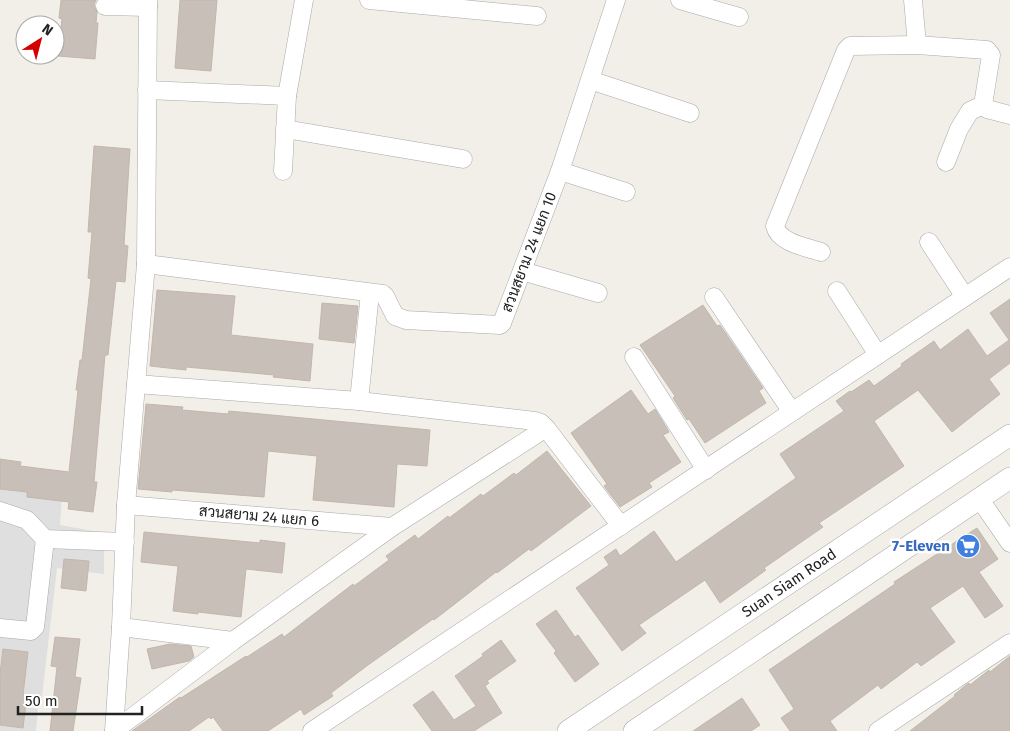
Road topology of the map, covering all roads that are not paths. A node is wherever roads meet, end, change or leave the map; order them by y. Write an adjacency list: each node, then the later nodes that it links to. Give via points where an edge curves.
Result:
1 (304, 0): 13 (street)
2 (369, 0): 8 (street)
3 (616, 0): 11 (street, สวนสยาม 24 แยก 10)
4 (680, 0): 9 (street)
5 (912, 0): 10 (street)
6 (148, 3): 7 (street); 12 (street)
7 (105, 6)
8 (537, 16)
9 (739, 17)
10 (917, 45): 14 (street, via 987,50 990,53); 24 (street, via 856,45 846,50 774,226 781,237)
11 (590, 80): 15 (street); 21 (street, สวนสยาม 24 แยก 10)
12 (147, 90): 13 (street); 25 (street)
13 (286, 96): 17 (street)
14 (983, 106): 16 (street); 19 (street, via 970,111)
15 (690, 113)
16 (1010, 115)
17 (285, 129): 18 (street); 20 (street)
18 (462, 159)
19 (946, 162)
20 (283, 171)
21 (560, 171): 22 (street); 27 (street, สวนสยาม 24 แยก 10)
22 (626, 192)
23 (928, 242): 32 (street)
24 (821, 252)
25 (146, 264): 29 (street, สวนสยาม 24 แยก 10); 35 (street)
26 (1010, 267): 32 (street)
27 (522, 271): 29 (street, สวนสยาม 24 แยก 10, via 500,325 406,320 395,316 384,295); 30 (street)
28 (837, 291): 33 (street)
29 (370, 293): 36 (street)
30 (598, 293)
31 (714, 297): 37 (street)
32 (965, 297): 33 (street)
33 (878, 355): 37 (street)
34 (634, 357): 40 (street)
35 (136, 384): 36 (street); 43 (street)
36 (359, 401): 38 (street, via 535,421)
37 (792, 412): 40 (street)
38 (546, 428): 45 (street); 46 (street)
39 (1010, 435): 56 (street, Suan Siam Road)
40 (706, 470): 45 (street)
41 (1010, 478): 42 (street)
42 (979, 498): 49 (street); 57 (street)
43 (126, 504): 46 (street, สวนสยาม 24 แยก 6); 48 (street)
44 (0, 511): 47 (street, via 28,520)
45 (621, 526): 55 (street)
46 (392, 527): 52 (street)
47 (45, 539): 48 (street); 51 (street, via 35,627 31,632)
48 (125, 542): 50 (street)
49 (1010, 543)
50 (121, 626): 52 (street); 54 (street)
51 (0, 628)
52 (233, 641): 54 (street)
53 (1010, 643): 58 (street)
54 (114, 731)
55 (312, 731)
56 (568, 731)
57 (634, 731)
58 (878, 731)

